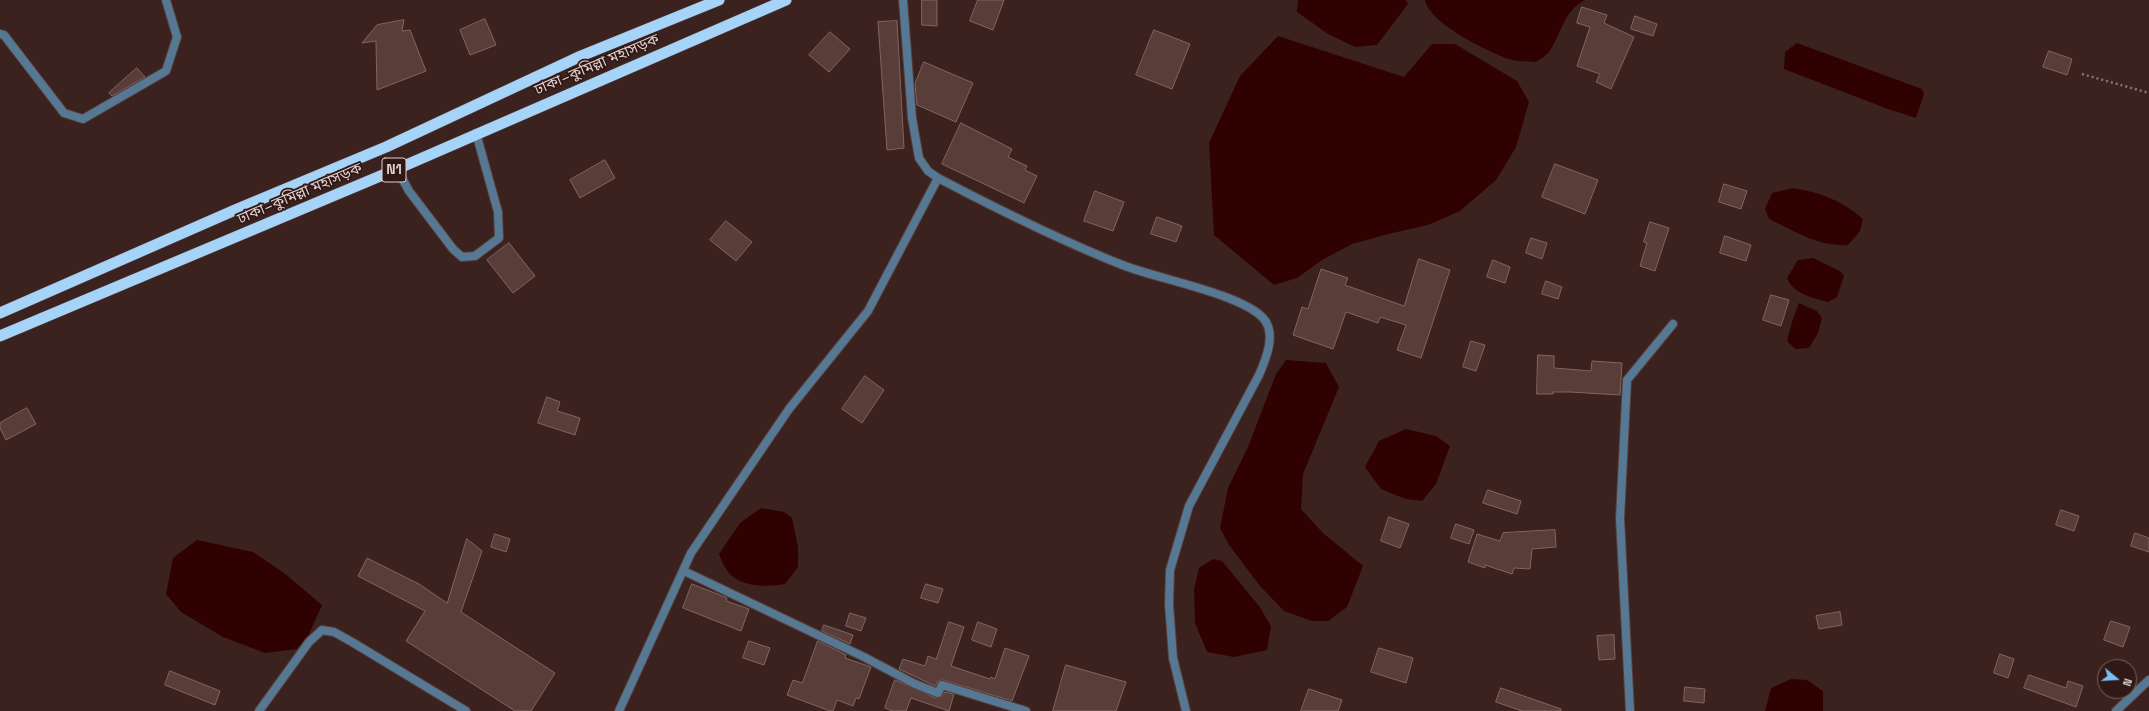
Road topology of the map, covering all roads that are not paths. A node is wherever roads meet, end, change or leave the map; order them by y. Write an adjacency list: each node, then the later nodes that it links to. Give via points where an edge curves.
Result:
1 (166, 0): 5 (street, via 177,37 166,71 82,119 64,113 4,35)
2 (719, 0): 9 (highway, ঢাকা–কুমিল্লা মহাসড়ক / N1, via 581,56 386,147)
3 (786, 0): 6 (highway, ঢাকা–কুমিল্লা মহাসড়ক / N1)
4 (903, 0): 8 (street, via 912,118 919,158 928,171)
5 (0, 34)
6 (476, 133): 7 (highway, ঢাকা–কুমিল্লা মহাসড়ক / N1); 7 (street, via 498,212 499,238 475,256 462,257 453,249 409,191)
7 (397, 169): 11 (highway, ঢাকা–কুমিল্লা মহাসড়ক / N1)
8 (938, 178): 12 (street, via 868,311 789,409 691,553); 14 (street, via 1010,216 1125,266 1238,302 1264,319 1270,330 1263,365 1189,506 1170,570 1169,604 1173,658)
9 (0, 313)
10 (1673, 324): 19 (street, via 1628,380 1620,518)
11 (0, 336)
12 (684, 571): 17 (street); 18 (street, via 915,684 938,693 942,685)
13 (2149, 680): 20 (street)
14 (1185, 710)
15 (259, 711): 16 (street, via 309,642 322,630 334,632 352,642)
16 (466, 711)
17 (619, 711)
18 (1026, 711)
19 (1630, 711)
20 (2116, 711)

